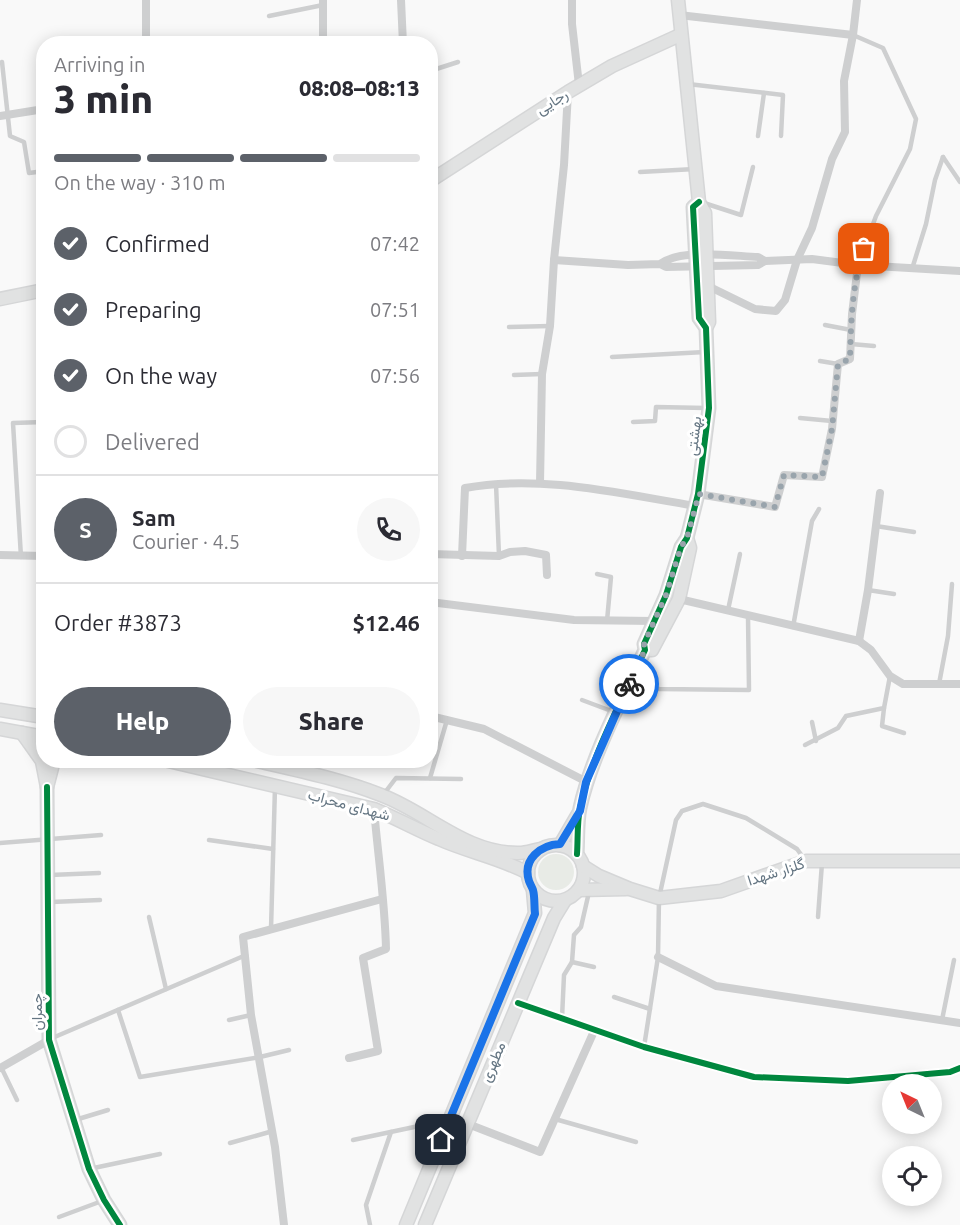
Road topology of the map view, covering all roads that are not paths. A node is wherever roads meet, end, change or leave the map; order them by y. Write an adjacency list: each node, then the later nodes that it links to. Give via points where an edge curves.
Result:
1 (146, 0): 11 (street)
2 (401, 0): 13 (street)
3 (572, 0): 18 (street)
4 (678, 0): 8 (street)
5 (856, 0): 10 (street)
6 (323, 3): 7 (lane); 12 (street)
7 (269, 15)
8 (679, 15): 9 (street); 10 (street)
9 (680, 35): 17 (street); 18 (street, رجایی)
10 (853, 35): 32 (street, via 844,81 845,132); 34 (lane, via 883,48 916,119 910,149 876,216)
11 (146, 36)
12 (323, 36)
13 (403, 36)
14 (2, 62): 21 (lane)
15 (458, 62): 16 (lane)
16 (438, 68)
17 (686, 84): 19 (lane); 25 (street)
18 (573, 88): 28 (street, رجایی); 31 (street)
19 (764, 93): 22 (lane); 23 (lane, via 783,95)
20 (36, 110): 21 (street)
21 (4, 116): 26 (lane, via 10,136 24,142 29,172)
22 (758, 136)
23 (781, 136)
24 (753, 168): 30 (lane, via 741,215)
25 (695, 169): 27 (lane); 30 (street)
26 (36, 172)
27 (640, 172)
28 (438, 176)
29 (960, 182): 35 (lane, via 943,157)
30 (699, 202): 33 (street, via 693,207)
31 (554, 260): 33 (street, via 628,265 660,264 668,259); 41 (street)
32 (797, 260): 33 (street, via 765,261 758,265); 34 (street); 37 (street, via 785,300 776,311 756,309)
33 (701, 261): 37 (street); 43 (street, via 699,318)
34 (858, 265): 35 (street); 44 (street)
35 (912, 269): 36 (street)
36 (960, 271)
37 (708, 286): 43 (street)
38 (36, 292): 39 (street)
39 (0, 299)
40 (825, 325): 44 (lane)
41 (550, 326): 42 (lane); 51 (street)
42 (510, 327)
43 (706, 328): 47 (street, بهشتی)
44 (851, 330): 45 (street)
45 (851, 344): 46 (lane); 50 (street, via 850,359)
46 (874, 346)
47 (708, 352): 48 (lane); 53 (street, بهشتی)
48 (612, 357)
49 (820, 361): 50 (lane)
50 (838, 364): 55 (street)
51 (542, 374): 52 (lane); 58 (street)
52 (514, 375)
53 (709, 408): 56 (lane, via 656,407 655,421); 61 (street, بهشتی)
54 (800, 418): 55 (lane)
55 (832, 421): 61 (street, via 822,477 784,475 775,507)
56 (633, 422)
57 (36, 423): 72 (lane, via 13,423)
58 (540, 483): 59 (street); 61 (street)
59 (496, 484): 70 (street, via 465,488); 71 (lane)
60 (880, 493): 63 (street)
61 (697, 500): 65 (street, بهشتی)
62 (819, 509): 85 (lane, via 812,521)
63 (876, 526): 64 (lane); 76 (street)
64 (914, 532)
65 (687, 538): 78 (street, بهشتی); 79 (street, بهشتی, via 690,548)
66 (438, 554): 70 (street)
67 (740, 554): 81 (lane)
68 (0, 555): 72 (street)
69 (36, 556): 72 (street)
70 (462, 556): 71 (street)
71 (499, 556): 74 (street, via 525,551 546,555)
72 (21, 557)
73 (597, 574): 83 (lane, via 611,576)
74 (547, 575)
75 (952, 584): 90 (lane)
76 (868, 590): 77 (lane); 86 (street)
77 (894, 594)
78 (666, 595): 79 (street); 84 (street, بهشتی)
79 (679, 599): 81 (street); 87 (street, بهشتی, via 652,650)
80 (438, 603): 83 (street)
81 (728, 610): 82 (street)
82 (747, 616): 85 (street); 89 (lane, via 749,690 659,689)
83 (607, 621): 84 (street)
84 (654, 621): 87 (street, بهشتی)
85 (793, 627): 86 (street)
86 (859, 642): 88 (street, via 871,650)
87 (645, 650): 89 (street, بهشتی)
88 (890, 675): 90 (street, via 903,684); 93 (lane)
89 (630, 681): 95 (street, بهشتی)
90 (939, 684): 91 (street)
91 (960, 684)
92 (582, 700): 95 (lane)
93 (884, 708): 102 (lane, via 882,726); 104 (lane, via 846,716 838,728)
94 (0, 710): 96 (street)
95 (616, 712): 115 (street, بهشتی)
96 (36, 716)
97 (438, 718): 98 (street)
98 (447, 720): 106 (lane); 115 (street, via 484,729)
99 (812, 722): 104 (lane)
100 (0, 729): 101 (street)
101 (22, 733): 103 (street); 107 (street)
102 (904, 733)
103 (36, 736)
104 (816, 741): 105 (lane)
105 (805, 745)
106 (438, 751)
107 (36, 753)
108 (43, 768): 117 (street)
109 (52, 768): 117 (street)
110 (202, 768): 116 (street, شهدای محراب)
111 (290, 768): 118 (street, شهدای محراب)
112 (433, 768): 113 (lane)
113 (430, 778): 114 (lane); 118 (lane, via 396,778)
114 (461, 779)
115 (586, 782): 121 (street, بهشتی)
116 (275, 786): 120 (street, شهدای محراب); 128 (lane)
117 (47, 787): 124 (street, چمران)
118 (383, 795): 119 (street, شهدای محراب)
119 (407, 805): 122 (street); 129 (street, شهدای محراب, via 469,842 519,853)
120 (375, 809): 122 (street, شهدای محراب); 142 (street)
121 (580, 811): 127 (street); 130 (street)
122 (398, 819): 136 (street, شهدای محراب, via 438,839)
123 (101, 835): 124 (lane)
124 (47, 838): 126 (lane); 137 (street, چمران)
125 (209, 840): 128 (lane)
126 (0, 843)
127 (560, 844): 129 (street); 130 (street)
128 (273, 849): 148 (lane)
129 (541, 849): 136 (street, via 529,864)
130 (577, 854): 134 (street)
131 (822, 860): 132 (street, گلزار شهدا); 133 (street, گلزار شهدا); 147 (lane)
132 (806, 861): 141 (street, گلزار شهدا, via 721,891); 141 (lane, via 797,849 746,818 703,804 682,811 676,820)
133 (960, 861)
134 (584, 867): 138 (street); 139 (street)
135 (99, 873): 137 (lane)
136 (528, 873): 140 (street)
137 (48, 876): 145 (street, چمران)
138 (585, 889): 139 (street); 144 (street); 154 (lane)
139 (630, 889): 141 (street, گلزار شهدا)
140 (533, 890): 144 (street, via 547,900); 149 (street, مطهری, via 535,914)
141 (659, 898): 152 (lane)
142 (382, 899): 148 (street); 171 (street, via 386,949 363,958 378,1051)
143 (100, 900): 145 (lane)
144 (565, 900): 150 (street, مطهری)
145 (48, 902): 167 (street, چمران)
146 (149, 916): 156 (lane)
147 (818, 917)
148 (270, 929): 151 (street, via 243,937)
149 (528, 931): 150 (street, via 532,926 541,926); 176 (street, مطهری)
150 (546, 937): 158 (street, مطهری)
151 (246, 955): 156 (lane); 161 (street)
152 (658, 957): 159 (lane); 164 (street, via 716,986)
153 (954, 960): 164 (lane)
154 (572, 962): 155 (lane); 162 (lane, via 564,975)
155 (594, 968)
156 (166, 989): 160 (lane)
157 (614, 997): 159 (lane)
158 (518, 1003): 162 (street); 179 (street, مطهری)
159 (650, 1009): 168 (lane)
160 (118, 1010): 167 (lane); 170 (lane, via 140,1077)
161 (251, 1015): 163 (lane); 170 (street)
162 (562, 1018): 166 (street)
163 (229, 1020)
164 (942, 1020): 165 (street)
165 (960, 1023)
166 (595, 1029): 168 (street); 177 (street)
167 (49, 1040): 172 (street); 178 (street, چمران)
168 (644, 1047): 173 (street, via 754,1077 848,1081)
169 (290, 1050): 170 (lane)
170 (260, 1057): 180 (street)
171 (349, 1058)
172 (0, 1068): 174 (lane)
173 (960, 1068)
174 (17, 1100)
175 (108, 1110): 178 (lane)
176 (450, 1119): 181 (lane); 192 (street, مطهری)
177 (555, 1119): 179 (street, via 540,1152); 184 (lane)
178 (75, 1120): 186 (street, چمران)
179 (468, 1124): 193 (street, مطهری)
180 (273, 1131): 183 (lane); 190 (street)
181 (391, 1132): 182 (lane); 191 (lane, via 366,1205)
182 (353, 1140)
183 (230, 1143)
184 (636, 1143)
185 (160, 1154): 186 (lane)
186 (89, 1169): 187 (street, چمران)
187 (104, 1200): 188 (lane); 189 (street, چمران)
188 (59, 1217)
189 (120, 1224)
190 (284, 1225)
191 (370, 1225)
192 (406, 1225)
193 (425, 1225)

